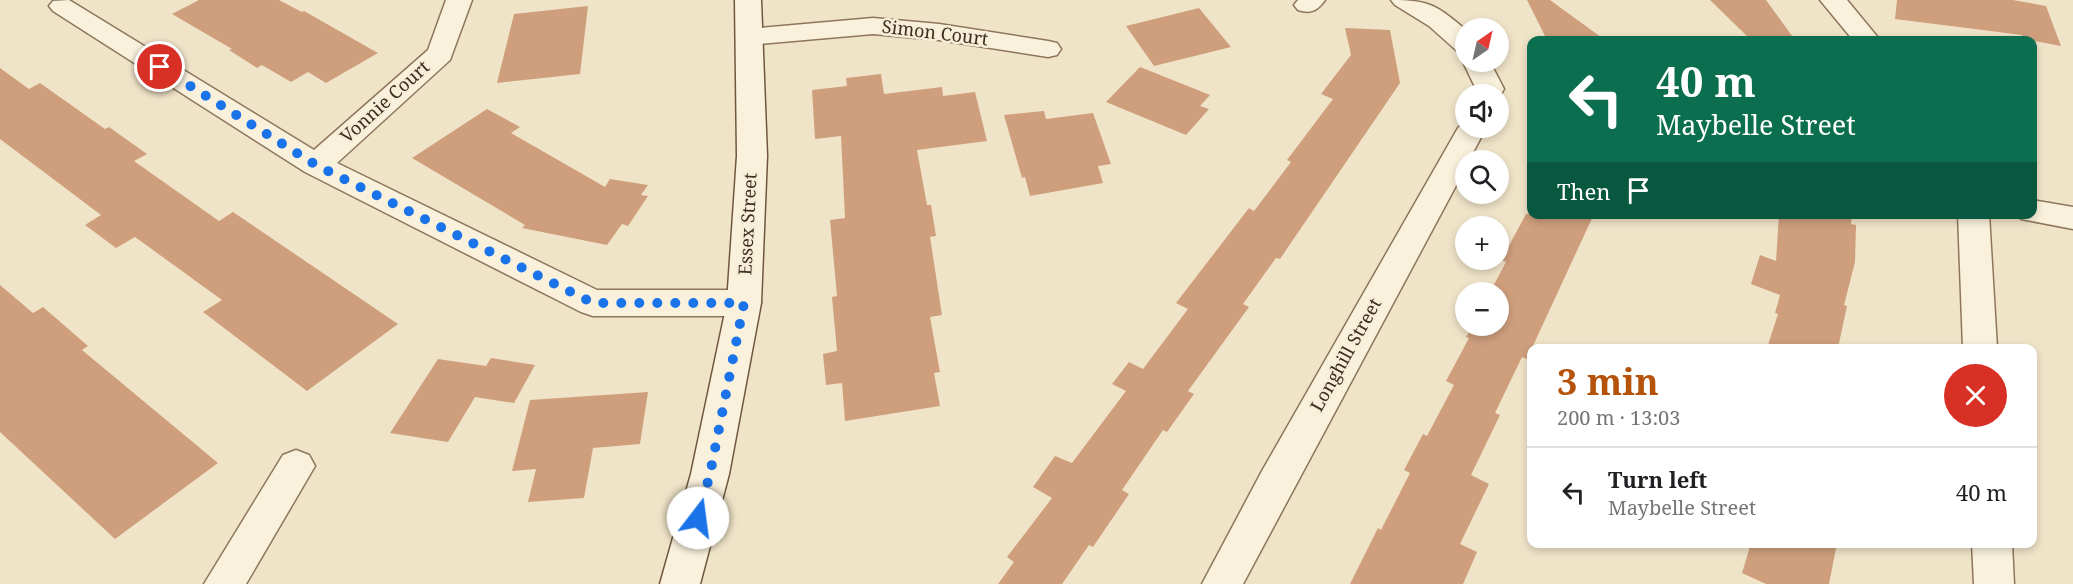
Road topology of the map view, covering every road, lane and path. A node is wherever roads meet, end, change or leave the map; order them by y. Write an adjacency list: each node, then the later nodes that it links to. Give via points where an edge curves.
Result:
1 (459, 0): 11 (street, Vonnie Court, via 440,54)
2 (748, 0): 8 (street, Essex Street)
3 (1404, 0): 6 (street)
4 (1833, 0): 7 (street)
5 (62, 6): 11 (street)
6 (1455, 35)
7 (1864, 36)
8 (749, 37): 9 (street, Simon Court, via 882,26); 15 (street, Essex Street, via 752,156)
9 (1048, 49)
10 (1466, 138): 21 (street, Longhill Street)
11 (316, 165): 15 (street, via 593,303)
12 (2037, 211): 13 (street)
13 (2073, 218)
14 (1973, 219): 16 (street)
15 (744, 303): 20 (street, Essex Street, via 710,474)
16 (1980, 344)
17 (296, 466): 19 (street)
18 (1992, 548): 22 (street)
19 (224, 584)
20 (680, 584)
21 (1222, 584)
22 (1994, 584)

